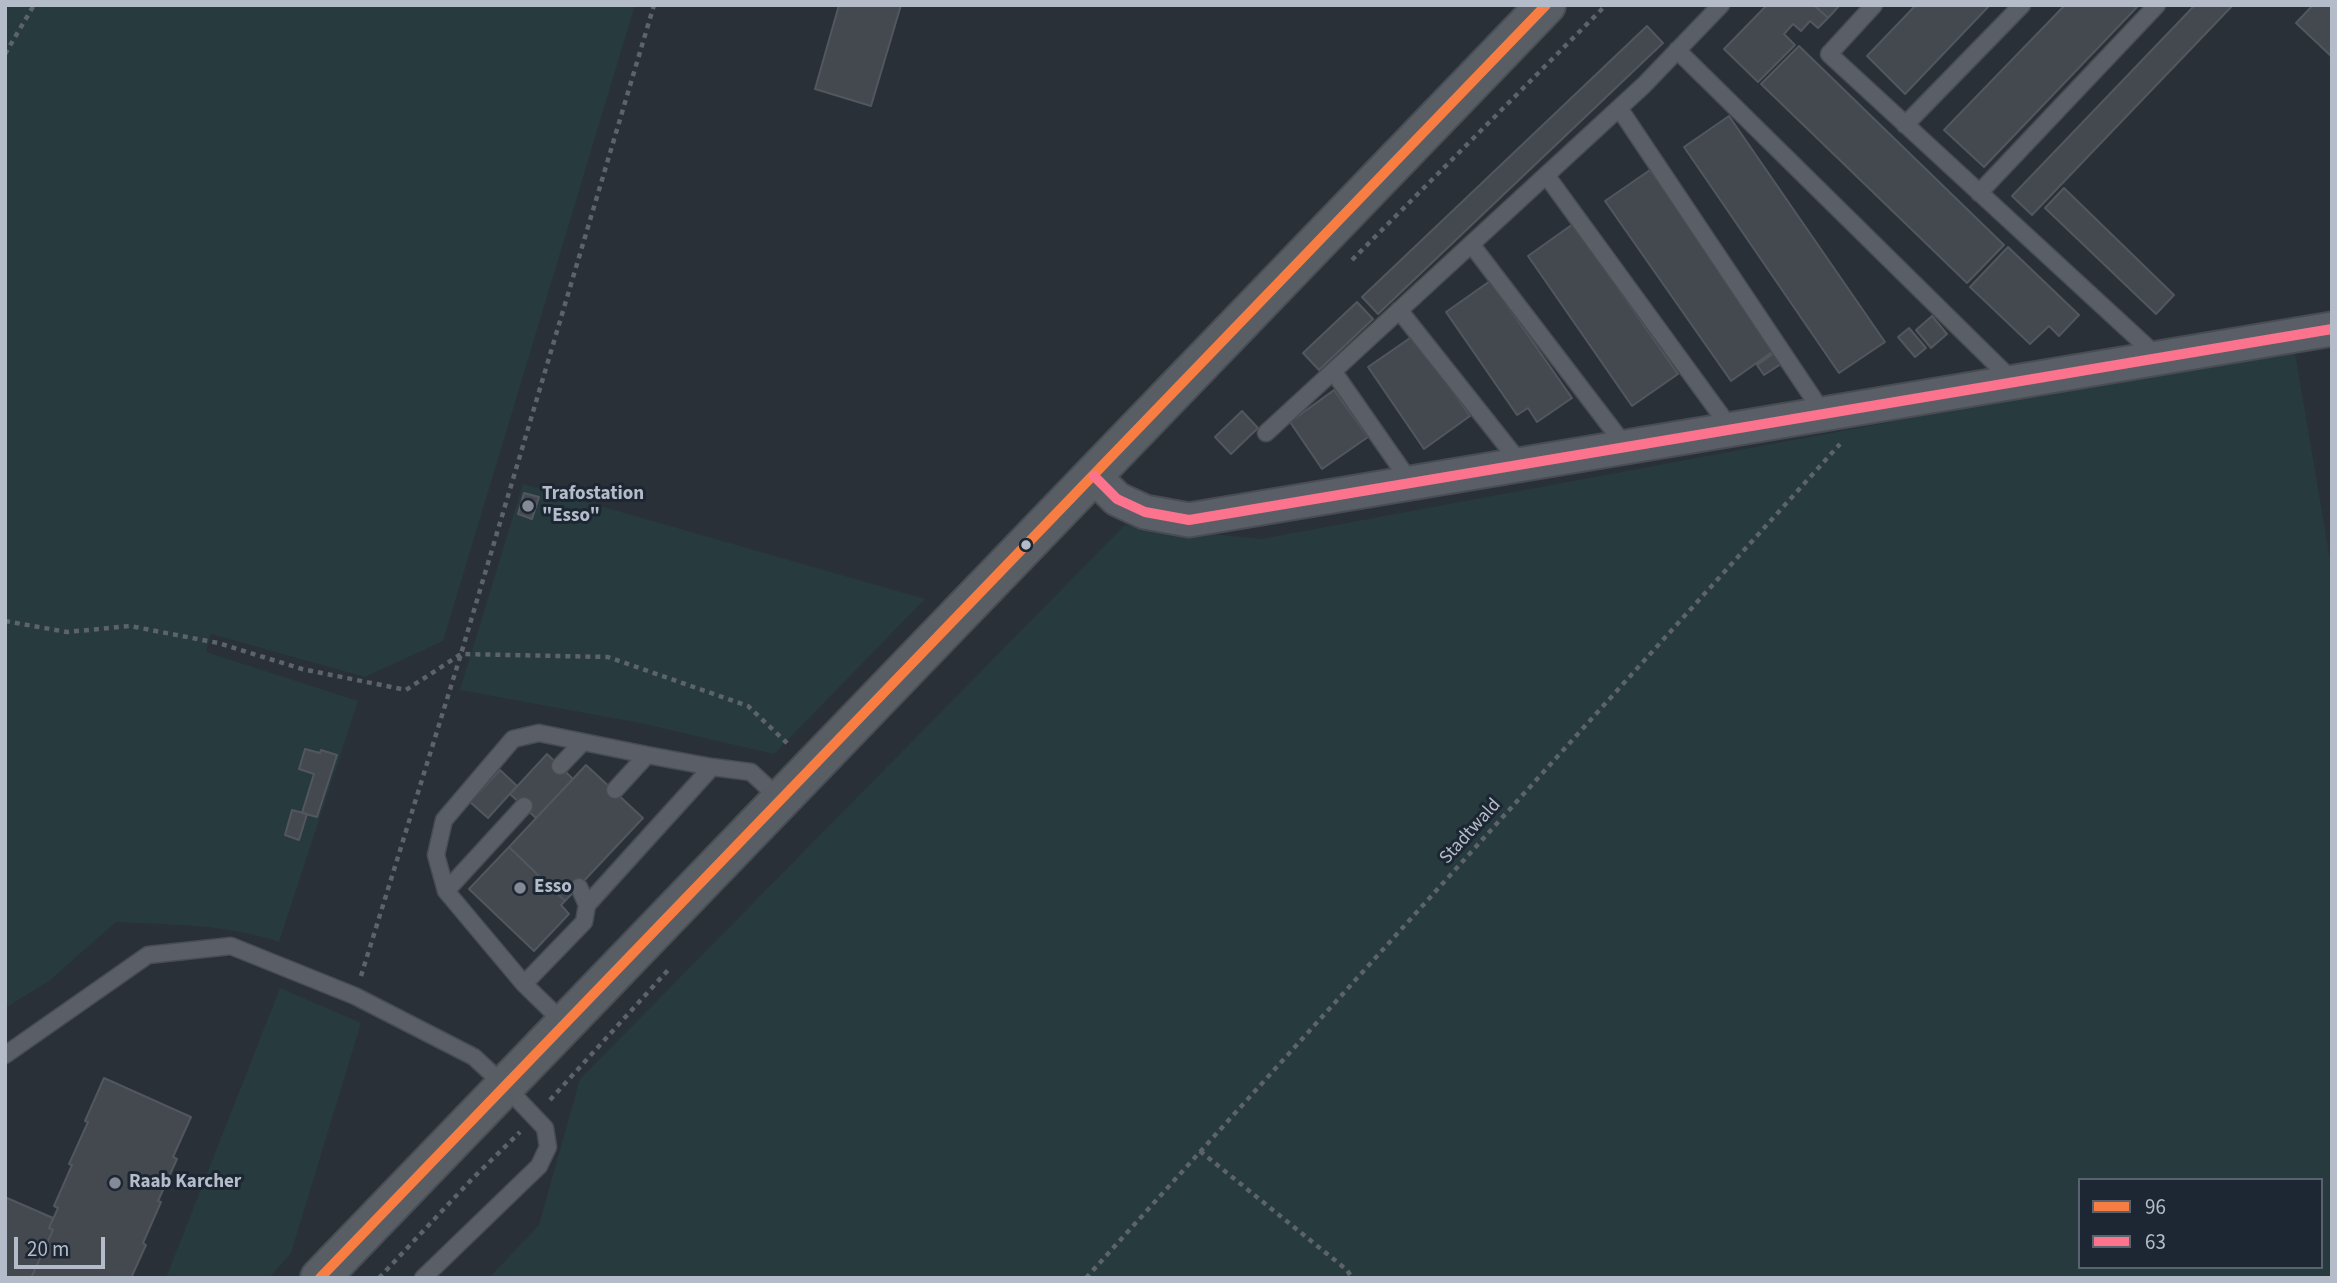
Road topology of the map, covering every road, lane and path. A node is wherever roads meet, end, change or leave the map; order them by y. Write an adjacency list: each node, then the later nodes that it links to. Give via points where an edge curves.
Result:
1 (34, 5): 10 (path)
2 (654, 5): 31 (path)
3 (1546, 5): 28 (main road)
4 (1606, 5): 16 (path)
5 (1721, 5): 9 (lane)
6 (1874, 5): 12 (lane, via 1829,54)
7 (2022, 5): 12 (lane)
8 (2157, 5): 14 (lane)
9 (1676, 50): 11 (lane); 21 (lane)
10 (5, 54)
11 (1619, 108): 13 (lane); 23 (lane)
12 (1906, 125): 14 (lane)
13 (1546, 175): 15 (lane); 24 (lane)
14 (1979, 193): 19 (lane)
15 (1471, 244): 17 (lane); 26 (lane)
16 (1348, 264)
17 (1399, 310): 20 (lane); 27 (lane)
18 (2332, 329): 19 (street)
19 (2159, 358): 21 (street)
20 (1333, 371): 25 (lane); 29 (lane)
21 (2013, 381): 22 (street)
22 (1876, 404): 23 (street); 48 (path, Stadtwald)
23 (1823, 413): 24 (street)
24 (1731, 429): 26 (street)
25 (1266, 433)
26 (1626, 447): 27 (street)
27 (1521, 464): 29 (street)
28 (1094, 476): 29 (street, via 1117,499 1145,512 1189,520); 38 (main road)
29 (1411, 483)
30 (5, 621): 31 (path, via 67,632 130,626 406,690)
31 (461, 654): 33 (path, via 608,657 748,705); 44 (path)
32 (583, 742): 34 (lane); 35 (lane); 41 (lane, via 539,733 513,740 444,820 436,855)
33 (792, 748)
34 (647, 755): 36 (lane); 37 (lane)
35 (560, 766)
36 (712, 767): 38 (lane, via 751,772); 42 (lane)
37 (615, 790)
38 (781, 800): 45 (main road)
39 (524, 806): 41 (lane)
40 (579, 887): 42 (lane)
41 (446, 891): 43 (lane)
42 (587, 905): 43 (lane, via 584,922)
43 (524, 984): 45 (lane)
44 (355, 996): 46 (lane, via 231,946 148,955); 47 (lane, via 474,1057)
45 (564, 1023): 47 (main road)
46 (5, 1055)
47 (505, 1085): 49 (main road); 50 (lane, via 545,1128 548,1147 539,1166)
48 (1200, 1151): 51 (path, Stadtwald); 52 (path)
49 (320, 1278)
50 (423, 1278)
51 (1086, 1278)
52 (1352, 1278)

